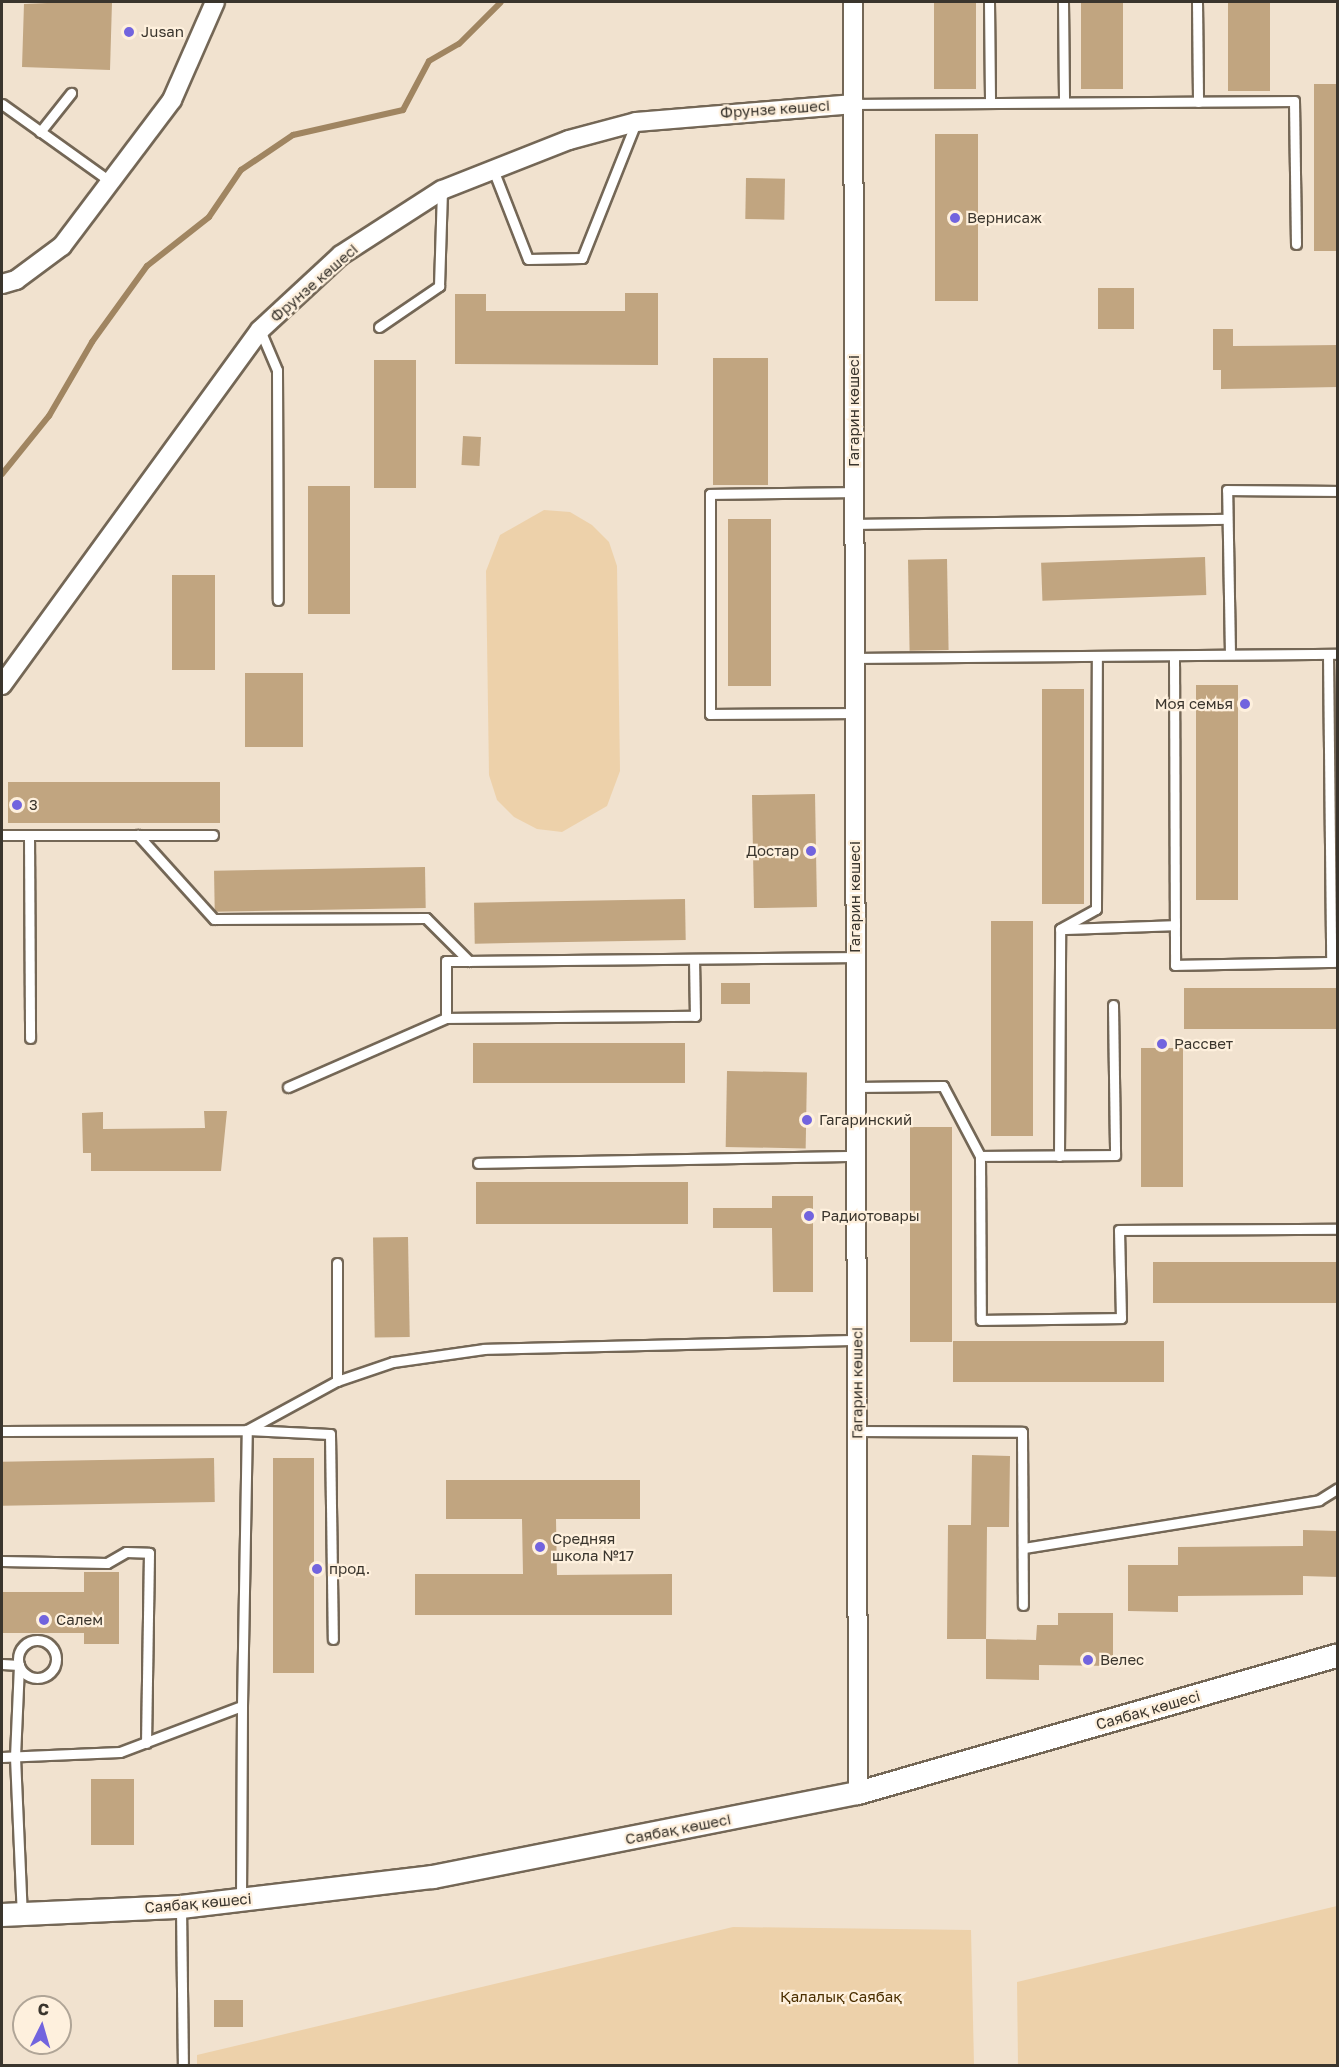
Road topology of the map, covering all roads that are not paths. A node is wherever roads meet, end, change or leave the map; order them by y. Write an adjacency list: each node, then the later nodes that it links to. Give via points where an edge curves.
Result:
1 (215, 2): 15 (street, via 172,100)
2 (853, 2): 11 (street, Гагарин көшесі)
3 (989, 2): 9 (lane)
4 (1063, 2): 7 (lane)
5 (1197, 2): 8 (lane)
6 (71, 93): 13 (lane)
7 (1064, 102): 8 (lane); 9 (lane)
8 (1198, 102): 17 (lane, via 1294,101)
9 (990, 103): 11 (lane)
10 (2, 104): 13 (lane)
11 (854, 104): 12 (street, Фрунзе көшесі); 22 (street, Гагарин көшесі)
12 (636, 122): 14 (street, Фрунзе көшесі, via 569,140); 14 (lane, via 582,258 528,258)
13 (40, 132): 15 (lane)
14 (494, 172): 16 (street, Фрунзе көшесі)
15 (108, 180): 18 (street, via 62,246 16,280)
16 (442, 190): 19 (lane, via 439,286); 20 (street, Фрунзе көшесі, via 341,255)
17 (1296, 243)
18 (2, 284)
19 (379, 327)
20 (260, 330): 25 (lane, via 277,370); 31 (street, Фрунзе көшесі)
21 (1338, 491): 23 (lane, via 1227,490)
22 (855, 492): 24 (street, Гагарин көшесі); 32 (lane, via 710,494 710,714)
23 (1227, 519): 24 (lane); 26 (lane)
24 (855, 524): 30 (street, Гагарин көшесі)
25 (278, 600)
26 (1230, 654): 27 (lane); 28 (lane)
27 (1333, 654): 42 (lane)
28 (1174, 656): 29 (lane); 37 (lane)
29 (1096, 657): 30 (lane); 38 (lane, via 1096,909)
30 (855, 658): 32 (street, Гагарин көшесі)
31 (2, 685)
32 (855, 713): 39 (street, Гагарин көшесі)
33 (2, 835): 34 (lane)
34 (29, 835): 35 (lane); 45 (lane)
35 (138, 835): 36 (lane); 41 (lane, via 214,919 426,918)
36 (213, 835)
37 (1175, 925): 38 (lane); 42 (lane, via 1175,965)
38 (1060, 929): 50 (lane)
39 (856, 957): 40 (lane); 47 (street, Гагарин көшесі)
40 (694, 959): 41 (lane); 44 (lane, via 695,1016)
41 (469, 961): 44 (lane, via 446,961)
42 (1334, 962)
43 (1113, 1005): 50 (lane, via 1115,1155)
44 (446, 1018): 46 (lane)
45 (30, 1038)
46 (288, 1087)
47 (856, 1087): 48 (street, Гагарин көшесі); 49 (lane, via 943,1086)
48 (856, 1156): 51 (lane); 54 (street, Гагарин көшесі)
49 (980, 1156): 50 (lane); 52 (lane, via 981,1320 1121,1318 1119,1230)
50 (1059, 1156)
51 (478, 1163)
52 (1338, 1229)
53 (337, 1263): 55 (lane)
54 (856, 1340): 55 (lane, via 484,1349 393,1362); 58 (street, Гагарин көшесі)
55 (337, 1381): 56 (lane)
56 (247, 1430): 57 (lane); 63 (lane, via 330,1434); 67 (lane)
57 (2, 1431)
58 (857, 1431): 60 (lane, via 1022,1432); 71 (street, Гагарин көшесі)
59 (1338, 1488): 60 (lane, via 1319,1500)
60 (1024, 1548): 62 (lane)
61 (2, 1562): 68 (lane, via 107,1563 126,1552 149,1553)
62 (1023, 1605)
63 (333, 1639)
64 (1338, 1655): 71 (street, Саябақ көшесі)
65 (2, 1664): 66 (lane)
66 (19, 1665): 66 (lane, via 32,1678 42,1677 51,1673 55,1654 50,1646 32,1641 23,1646); 70 (lane)
67 (242, 1706): 68 (lane); 72 (lane)
68 (146, 1743): 70 (lane, via 120,1752)
69 (2, 1757): 70 (lane)
70 (15, 1757): 74 (lane)
71 (858, 1793): 72 (street, Саябақ көшесі, via 433,1877)
72 (241, 1899): 73 (street, Саябақ көшесі)
73 (181, 1906): 74 (street, Саябақ көшесі); 75 (lane)
74 (12, 1915)
75 (183, 2066)

